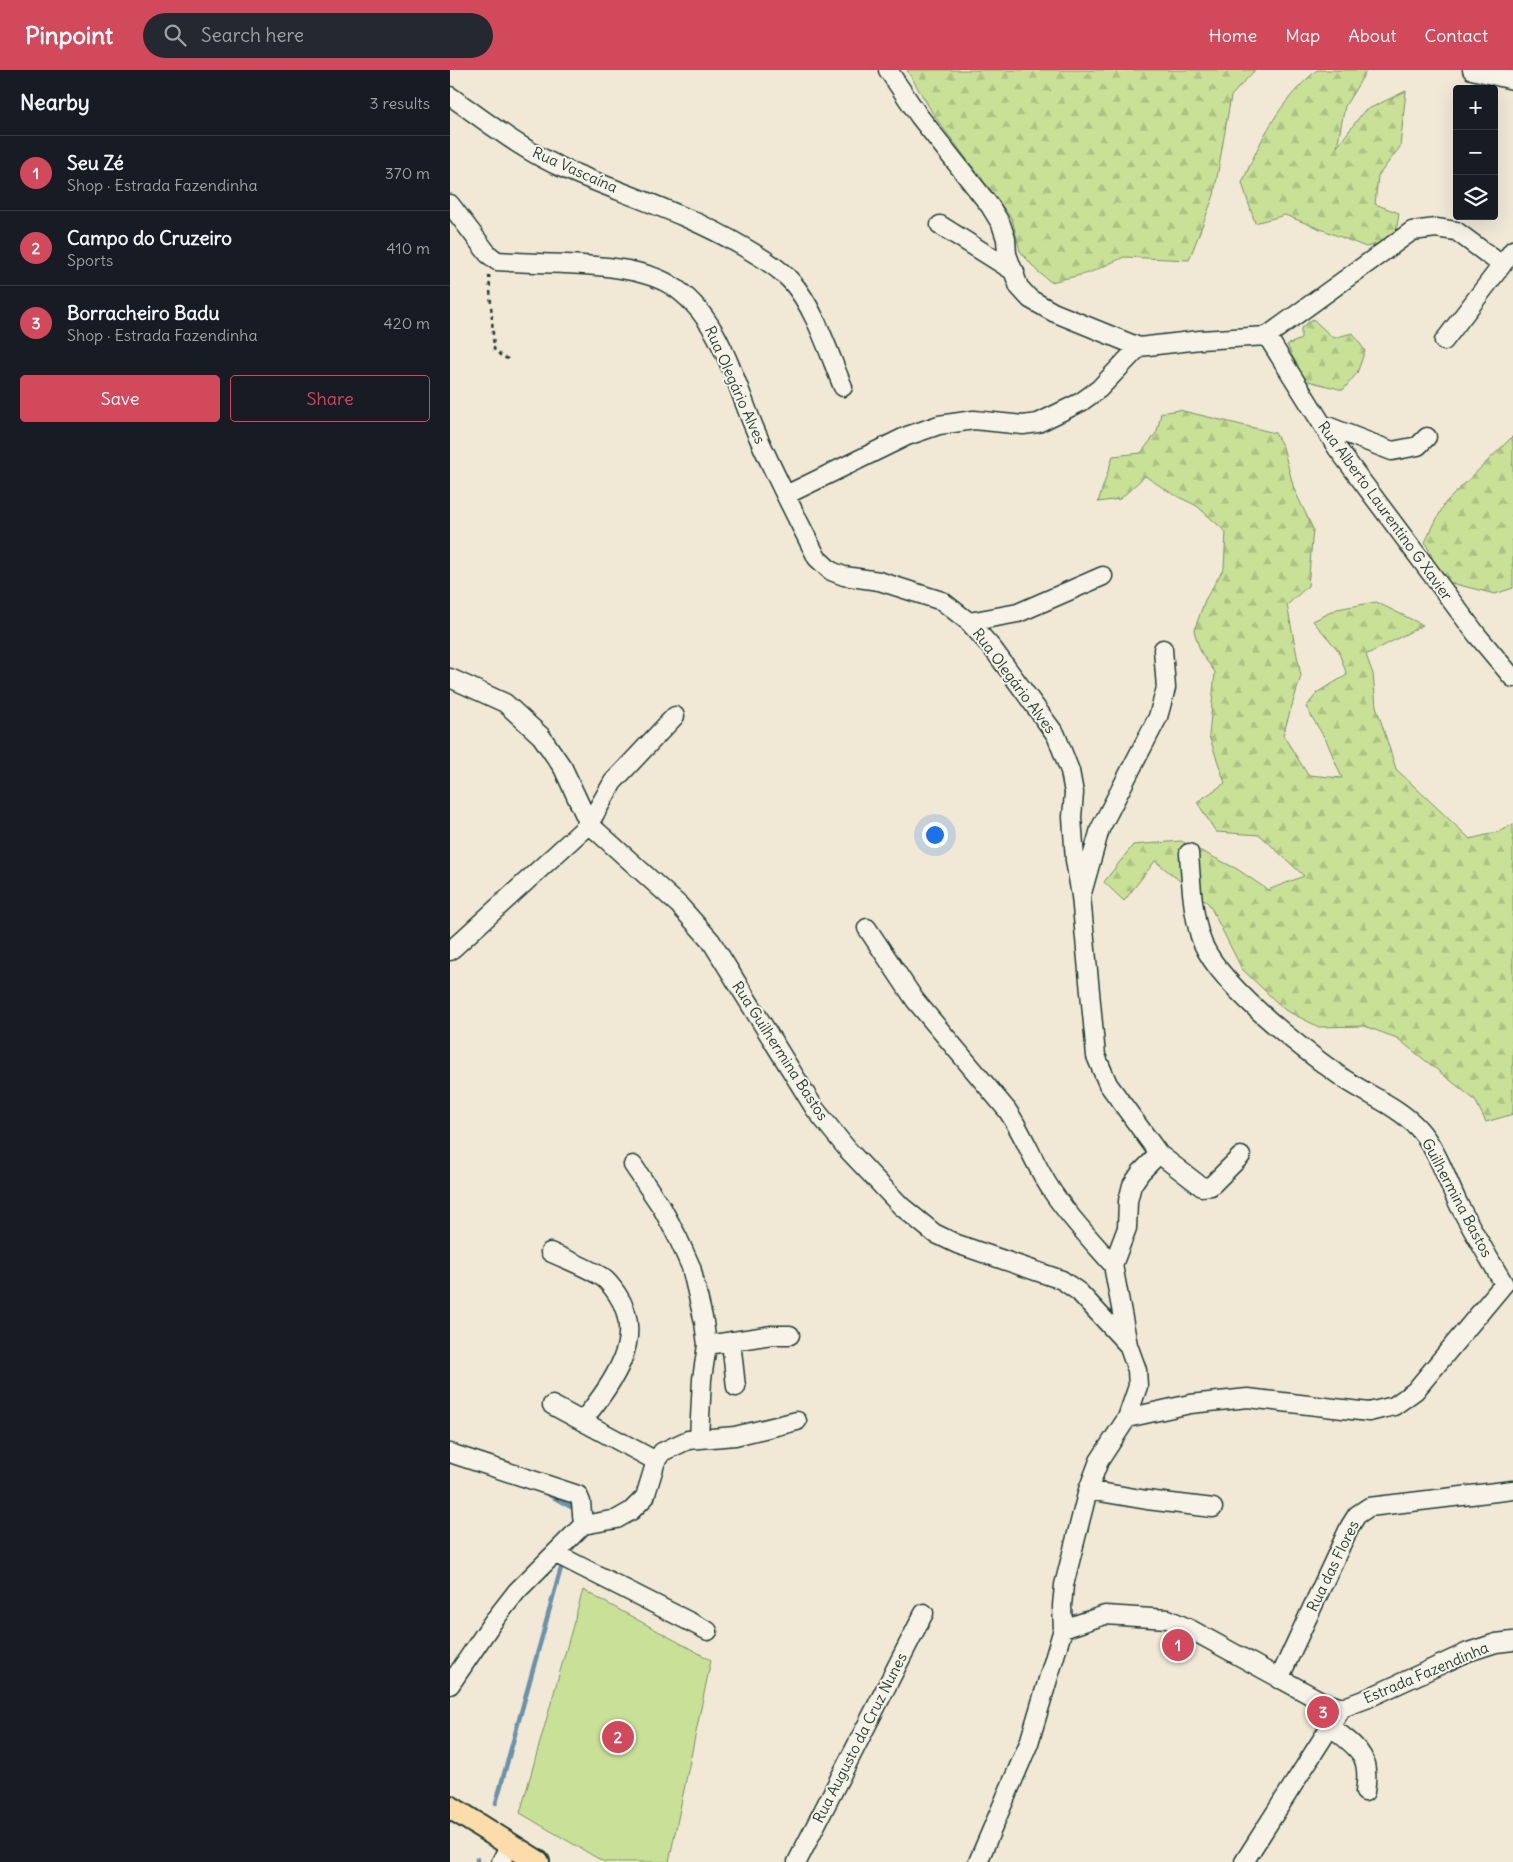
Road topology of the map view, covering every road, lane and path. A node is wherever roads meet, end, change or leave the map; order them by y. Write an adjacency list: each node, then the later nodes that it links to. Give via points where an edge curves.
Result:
1 (888, 70): 10 (street, via 997,218)
2 (1472, 70): 3 (street)
3 (1513, 80)
4 (450, 96): 15 (street, Rua Vascaína, via 524,147 564,169 682,214 762,258 791,281 805,301)
5 (450, 204): 8 (street)
6 (940, 225): 10 (street)
7 (1513, 250): 9 (street)
8 (488, 254): 14 (path, via 494,349 502,357); 18 (street, Rua Olegário Alves, via 498,261 570,265 638,274 668,284 686,296 700,310 720,345)
9 (1502, 265): 11 (street, via 1456,231 1436,228 1412,230); 12 (street)
10 (1015, 272): 13 (street, via 1019,287 1030,299 1053,312)
11 (1267, 336): 13 (street); 16 (street, Rua Alberto Laurentino G Xavier)
12 (1444, 341)
13 (1139, 347): 18 (street, via 1099,389 1081,402 1038,423 974,420 939,425 907,436)
14 (512, 360)
15 (843, 387)
16 (1322, 424): 17 (street, via 1392,452 1418,446); 23 (street, Rua Alberto Laurentino G Xavier, via 1378,506)
17 (1427, 437)
18 (786, 495): 20 (street, Rua Olegário Alves, via 817,558 831,571 909,589 942,601)
19 (1104, 576): 20 (street, via 1018,613)
20 (968, 622): 27 (street, Rua Olegário Alves, via 1056,735 1070,771 1074,793 1072,817)
21 (1163, 649): 27 (street, via 1166,688 1158,717 1100,829)
22 (450, 678): 25 (street, via 504,703 541,736 563,768)
23 (1513, 678)
24 (675, 716): 25 (street, via 613,782)
25 (589, 824): 29 (street); 39 (street, Rua Guilhermina Bastos, via 694,920 711,941 815,1109 848,1150 901,1206 934,1233 957,1244 1062,1280 1080,1292)
26 (1189, 853): 35 (street, Guilhermina Bastos, via 1194,911 1209,957 1247,1000 1340,1076 1418,1128 1434,1150 1459,1205)
27 (1081, 896): 30 (street, Rua Olegário Alves, via 1096,1056 1108,1084)
28 (867, 928): 34 (street, via 915,1000 1019,1127 1054,1195)
29 (450, 951)
30 (1159, 1154): 31 (street, Rua Olegário Alves, via 1206,1188); 34 (street, via 1132,1185 1127,1228)
31 (1241, 1156)
32 (633, 1165): 38 (street, via 662,1208 690,1266)
33 (550, 1252): 43 (street, via 604,1277 629,1317 627,1344 618,1369 608,1389)
34 (1113, 1265): 39 (street)
35 (1508, 1280): 42 (street, Guilhermina Bastos, via 1415,1391 1394,1406 1369,1412 1248,1398 1190,1404)
36 (790, 1335): 37 (street)
37 (731, 1341): 38 (street); 40 (street)
38 (707, 1345): 45 (street)
39 (1128, 1346): 42 (street, Rua Guilhermina Bastos, via 1137,1370 1138,1386)
40 (736, 1387)
41 (552, 1405): 43 (street)
42 (1127, 1418): 48 (street, Rua Guilhermina Bastos, via 1099,1461)
43 (583, 1420): 47 (street)
44 (798, 1421): 45 (street, via 735,1436)
45 (699, 1438): 47 (street, via 675,1445 662,1452)
46 (450, 1453): 51 (street, via 578,1495)
47 (656, 1461): 51 (street, via 645,1497 631,1511 617,1519)
48 (1088, 1490): 50 (street); 54 (street, Rua Guilhermina Bastos, via 1064,1585)
49 (1513, 1490): 57 (street, Rua das Flores, via 1369,1507 1357,1515)
50 (1213, 1508)
51 (583, 1524): 52 (street)
52 (556, 1554): 55 (street); 58 (street, via 517,1591)
53 (924, 1614): 65 (street, Rua Augusto da Cruz Nunes)
54 (1063, 1629): 57 (street, via 1105,1615 1168,1619); 66 (street, Rua Guilhermina Bastos, via 1029,1743)
55 (708, 1631)
56 (1513, 1641): 59 (street, Estrada Fazendinha, via 1468,1652)
57 (1279, 1678): 59 (street, via 1321,1701)
58 (450, 1685)
59 (1342, 1708): 60 (street)
60 (1330, 1726): 61 (street, via 1364,1759 1368,1767); 67 (street)
61 (1365, 1792)
62 (450, 1807): 63 (main road)
63 (506, 1853): 64 (main road)
64 (538, 1862)
65 (797, 1862)
66 (978, 1862)
67 (1244, 1862)

